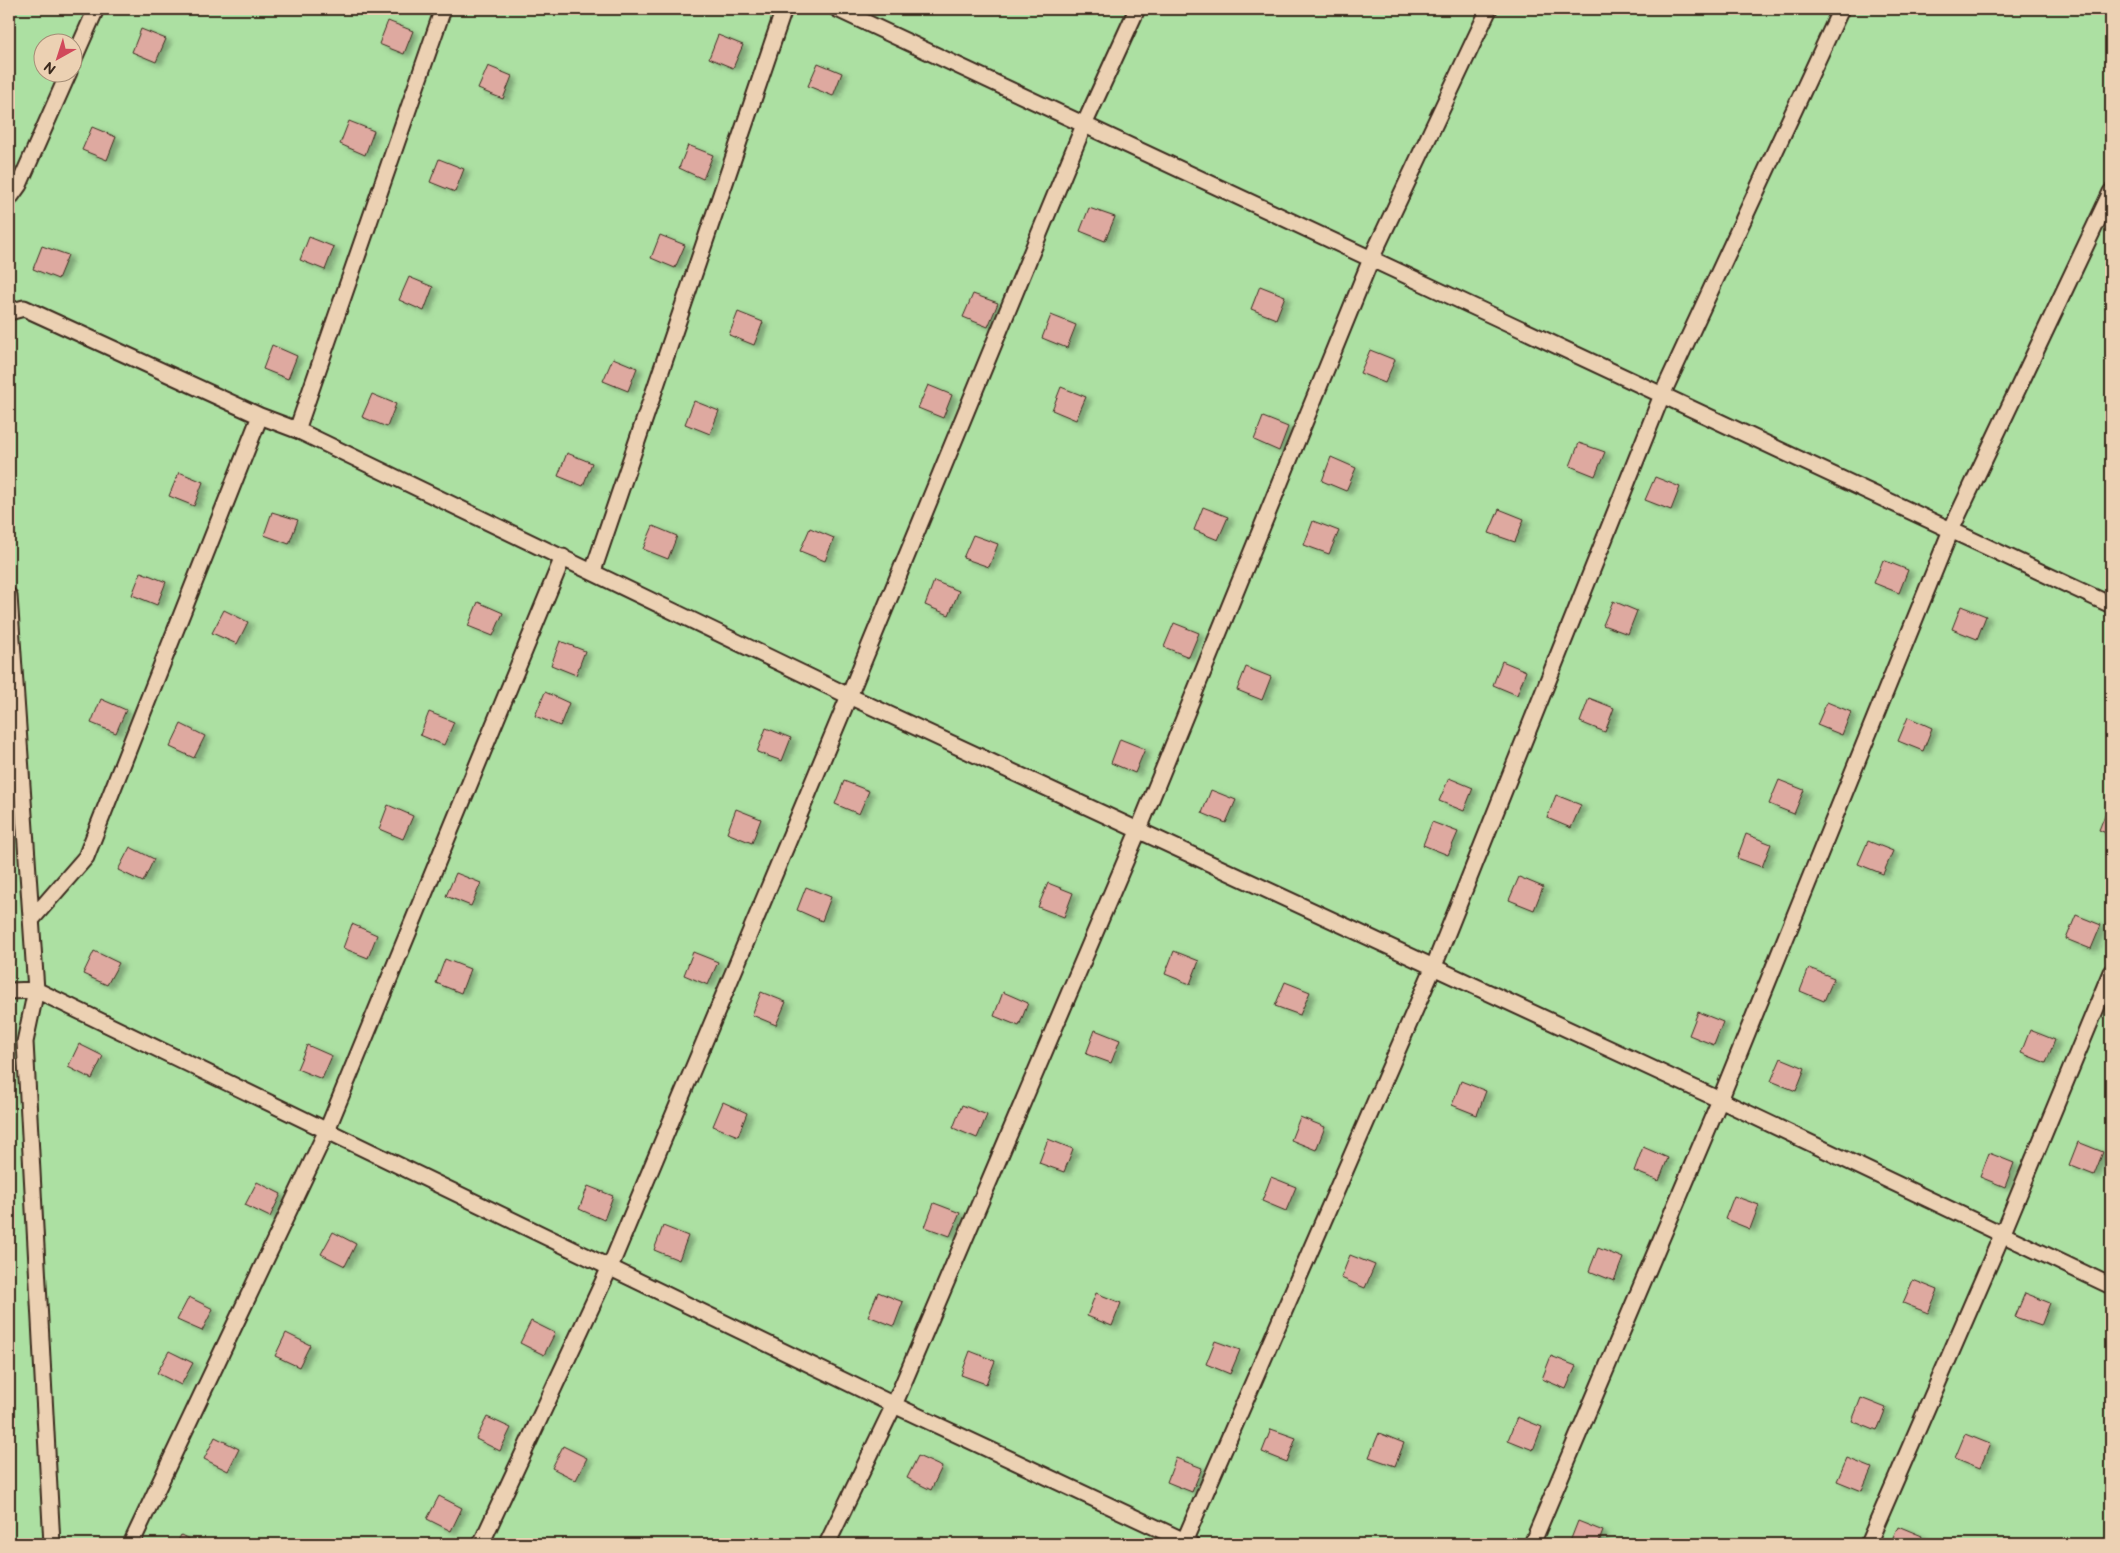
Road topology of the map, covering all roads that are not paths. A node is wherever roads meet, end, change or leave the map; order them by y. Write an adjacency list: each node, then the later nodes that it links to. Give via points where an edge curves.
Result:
1 (96, 9): 8 (lane)
2 (443, 9): 17 (lane)
3 (784, 9): 20 (lane)
4 (837, 9): 10 (lane)
5 (1137, 9): 10 (lane)
6 (1489, 9): 13 (lane)
7 (1841, 9): 15 (lane)
8 (82, 41)
9 (64, 82): 12 (lane, via 19,185)
10 (1084, 125): 13 (lane); 23 (lane)
11 (2111, 192): 18 (lane)
12 (9, 199)
13 (1371, 259): 15 (lane); 24 (lane)
14 (9, 312): 16 (lane, via 24,308)
15 (1662, 395): 18 (lane); 26 (lane)
16 (260, 416): 17 (lane); 25 (lane, via 86,857)
17 (297, 430): 19 (lane)
18 (1951, 530): 22 (lane); 30 (lane)
19 (563, 557): 20 (lane); 31 (lane)
20 (593, 571): 23 (lane)
21 (9, 596): 25 (lane)
22 (2111, 605)
23 (849, 696): 24 (lane); 33 (lane)
24 (1139, 829): 26 (lane); 35 (lane)
25 (32, 919): 29 (lane)
26 (1434, 966): 30 (lane); 36 (lane)
27 (2111, 972): 32 (lane)
28 (9, 990): 29 (lane)
29 (36, 990): 31 (lane); 37 (lane, via 25,1042)
30 (1720, 1100): 32 (lane); 41 (lane)
31 (327, 1130): 33 (lane); 38 (lane)
32 (2002, 1235): 34 (lane); 42 (lane)
33 (610, 1267): 35 (lane); 39 (lane)
34 (2111, 1286)
35 (894, 1405): 36 (lane); 40 (lane)
36 (1186, 1543)
37 (52, 1544)
38 (131, 1544)
39 (481, 1544)
40 (827, 1544)
41 (1532, 1544)
42 (1868, 1544)

